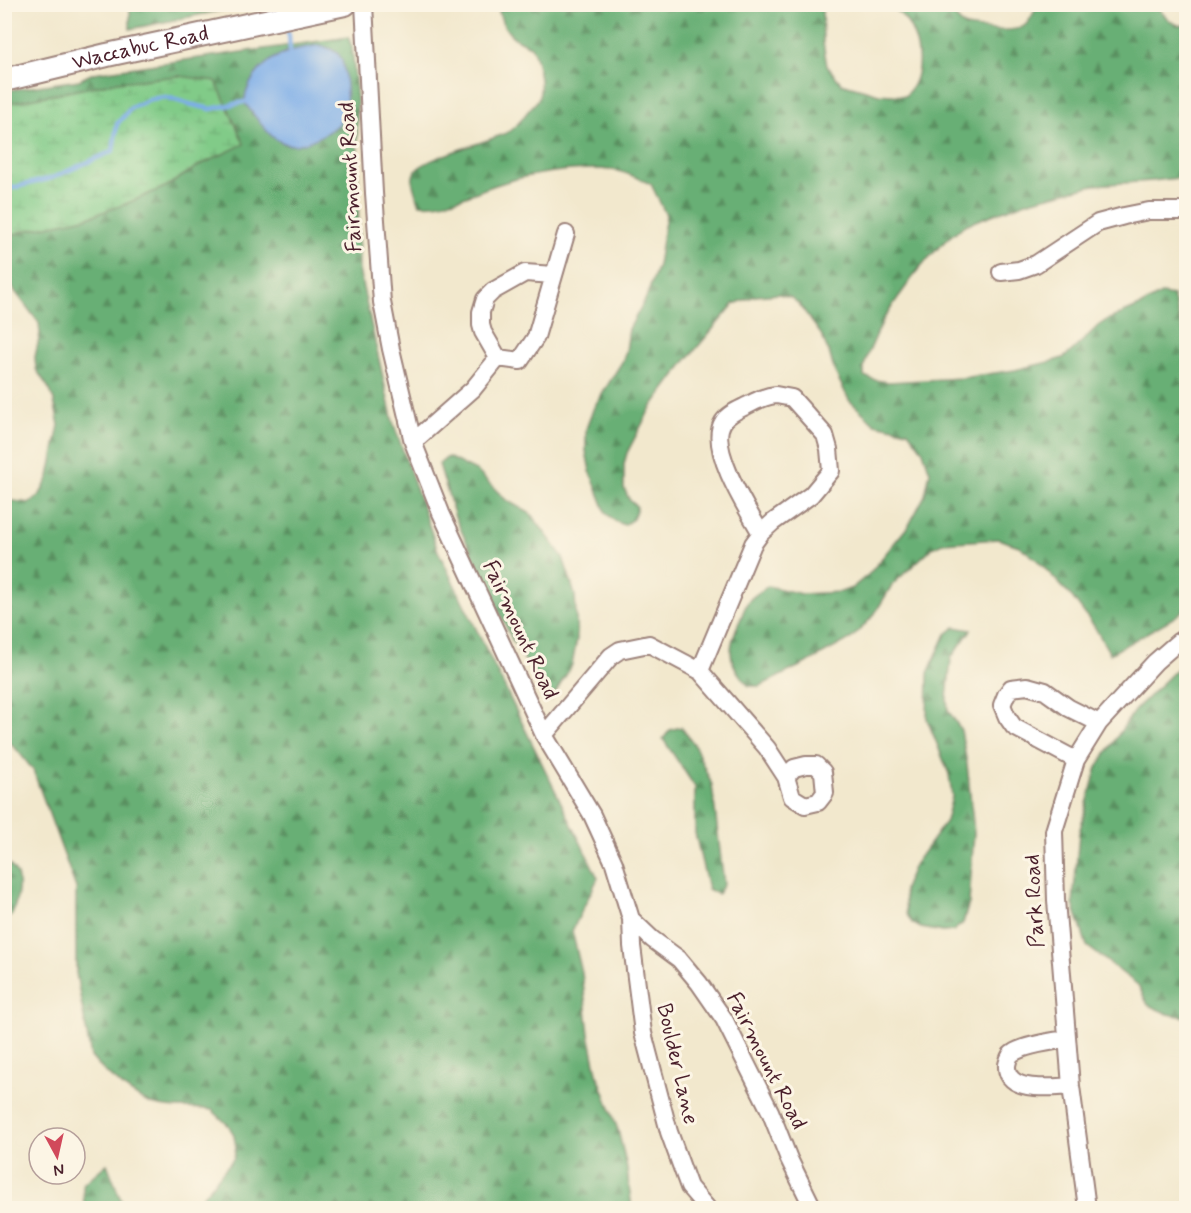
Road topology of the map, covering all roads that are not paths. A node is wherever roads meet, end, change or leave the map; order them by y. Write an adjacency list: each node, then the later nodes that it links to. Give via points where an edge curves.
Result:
1 (345, 4): 3 (main road, Waccabuc Road)
2 (364, 4): 9 (street, Fairmount Road, via 382,302)
3 (4, 80)
4 (1186, 210): 6 (street, via 1149,211 1098,223 1036,264)
5 (566, 234): 7 (street)
6 (1001, 272)
7 (554, 275): 8 (street, via 536,337 520,361); 8 (street, via 525,273 485,299 480,325)
8 (498, 358): 9 (street, via 473,389)
9 (412, 442): 14 (street, Fairmount Road)
10 (761, 533): 10 (street, via 811,495 831,471 825,435 792,398 776,395 765,396 730,414 722,423 720,440 732,484); 12 (street)
11 (1186, 637): 13 (street, Park Road, via 1155,662)
12 (700, 670): 14 (street, via 649,644 620,650); 16 (street, via 767,748)
13 (1099, 723): 15 (street, Park Road); 15 (street, via 1045,691 1027,686 1011,688 1006,695 1002,705 1014,727)
14 (544, 735): 17 (street, Fairmount Road, via 592,815 614,863)
15 (1076, 760): 18 (street, Park Road, via 1054,831)
16 (786, 777)
17 (631, 920): 20 (street, Boulder Lane, via 643,1033 669,1132 689,1186); 21 (street, Fairmount Road, via 679,959 724,1019)
18 (1067, 1039): 19 (street, Park Road); 19 (street, via 1012,1053 1008,1071 1023,1085)
19 (1071, 1086): 22 (street, Park Road)
20 (707, 1209)
21 (813, 1209)
22 (1087, 1209)

